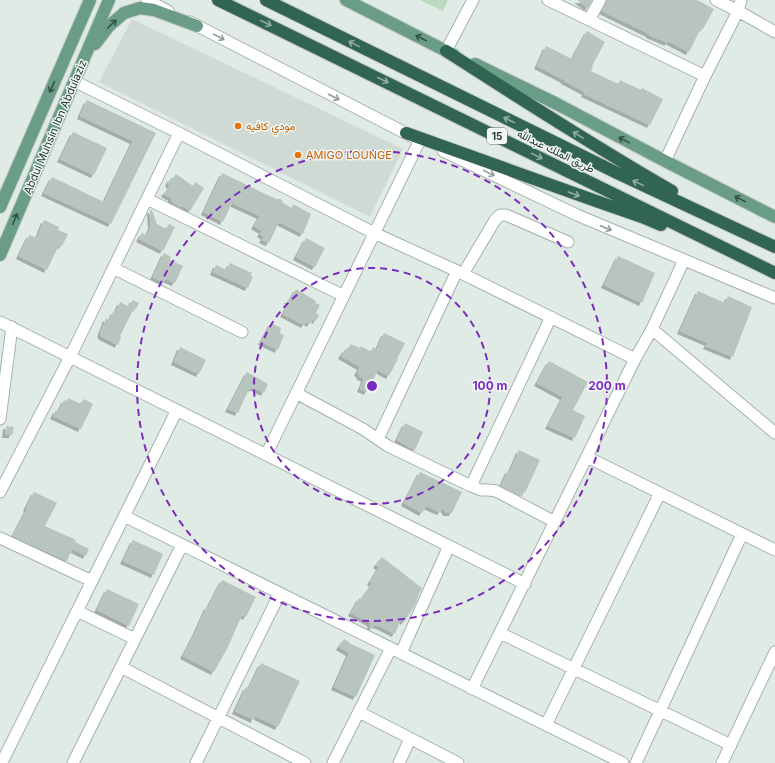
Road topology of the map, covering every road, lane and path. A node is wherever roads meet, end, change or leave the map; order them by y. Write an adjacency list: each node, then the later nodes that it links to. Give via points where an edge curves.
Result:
1 (82, 0): 18 (main road)
2 (90, 0): 18 (main road, Abdul Muhsin Ibn Abdulaziz)
3 (109, 0): 19 (main road, Abdul Muhsin Ibn Abdulaziz)
4 (147, 0): 15 (street)
5 (218, 0): 35 (highway, طريق الملك عبدالله / 15, one-way to 35)
6 (266, 0): 29 (highway, طريق الملك عبدالله / 15, one-way to 6, via 615,172)
7 (346, 0): 17 (main road, one-way to 7)
8 (474, 0): 17 (street)
9 (548, 0): 14 (street)
10 (600, 0): 14 (street)
11 (716, 0): 13 (street)
12 (741, 0): 13 (street)
13 (738, 11): 16 (street); 20 (street)
14 (590, 20): 20 (street)
15 (196, 26): 19 (main road, one-way to 15, via 109,26 124,13 140,8 154,10); 23 (street, one-way to 23)
16 (775, 32)
17 (446, 51): 25 (main road, one-way to 17, via 555,103); 29 (highway, one-way to 17, via 558,123)
18 (63, 62): 27 (main road, Abdul Muhsin Ibn Abdulaziz, one-way to 27)
19 (80, 67): 21 (main road, Abdul Muhsin Ibn Abdulaziz)
20 (704, 76): 25 (street)
21 (74, 81): 22 (street); 33 (main road, Abdul Muhsin Ibn Abdulaziz, one-way to 21)
22 (179, 133): 26 (street); 30 (street)
23 (406, 133): 24 (street); 35 (highway, one-way to 35, via 642,217)
24 (420, 140): 30 (street); 34 (street, one-way to 34, via 577,215)
25 (665, 162): 28 (main road, one-way to 25)
26 (147, 199): 36 (street); 39 (street)
27 (1, 200)
28 (775, 217)
29 (744, 232): 32 (highway, طريق الملك عبدالله / 15)
30 (374, 233): 37 (street); 39 (street)
31 (568, 242): 37 (street, via 506,215 500,215 494,220)
32 (775, 246)
33 (0, 254)
34 (684, 260): 40 (street); 44 (street)
35 (757, 264): 38 (highway, طريق الملك عبدالله / 15)
36 (113, 268): 45 (street); 46 (street)
37 (460, 272): 41 (street); 52 (street)
38 (775, 273)
39 (344, 296): 48 (street)
40 (775, 298)
41 (550, 317): 47 (street); 55 (street)
42 (0, 322): 43 (street)
43 (12, 327): 46 (street); 50 (street)
44 (652, 329): 47 (street); 51 (street)
45 (242, 332)
46 (70, 356): 49 (street); 56 (street)
47 (635, 359): 54 (street)
48 (296, 393): 52 (street); 53 (street)
49 (177, 410): 53 (street); 58 (street)
50 (0, 419)
51 (775, 433)
52 (378, 439): 55 (street)
53 (266, 455): 63 (street)
54 (587, 457): 57 (street); 59 (street)
55 (471, 486): 59 (street, via 496,491)
56 (0, 492)
57 (660, 493): 60 (street); 74 (street)
58 (124, 516): 62 (street); 65 (street)
59 (555, 522): 66 (street)
60 (742, 534): 64 (street); 76 (street)
61 (0, 538): 65 (street)
62 (182, 545): 67 (street); 70 (street)
63 (449, 546): 66 (street); 71 (street)
64 (775, 550)
65 (92, 581): 68 (street)
66 (525, 584): 69 (street)
67 (280, 594): 71 (street); 78 (street)
68 (77, 611): 70 (street); 82 (street)
69 (500, 632): 74 (street); 75 (street)
70 (135, 639): 73 (street)
71 (396, 651): 75 (street); 77 (street)
72 (775, 652): 81 (street)
73 (121, 667): 78 (street); 84 (street)
74 (573, 668): 76 (street); 79 (street)
75 (472, 689): 79 (street)
76 (660, 710): 81 (street); 90 (street)
77 (359, 712): 80 (street); 87 (street)
78 (218, 717): 85 (street); 86 (street)
79 (546, 725): 83 (street)
80 (410, 739): 88 (street); 89 (street)
81 (731, 745): 91 (street)
82 (4, 761)
83 (616, 761)
84 (73, 763)
85 (196, 763)
86 (305, 763)
87 (333, 763)
88 (399, 763)
89 (458, 763)
90 (636, 763)
91 (722, 763)

